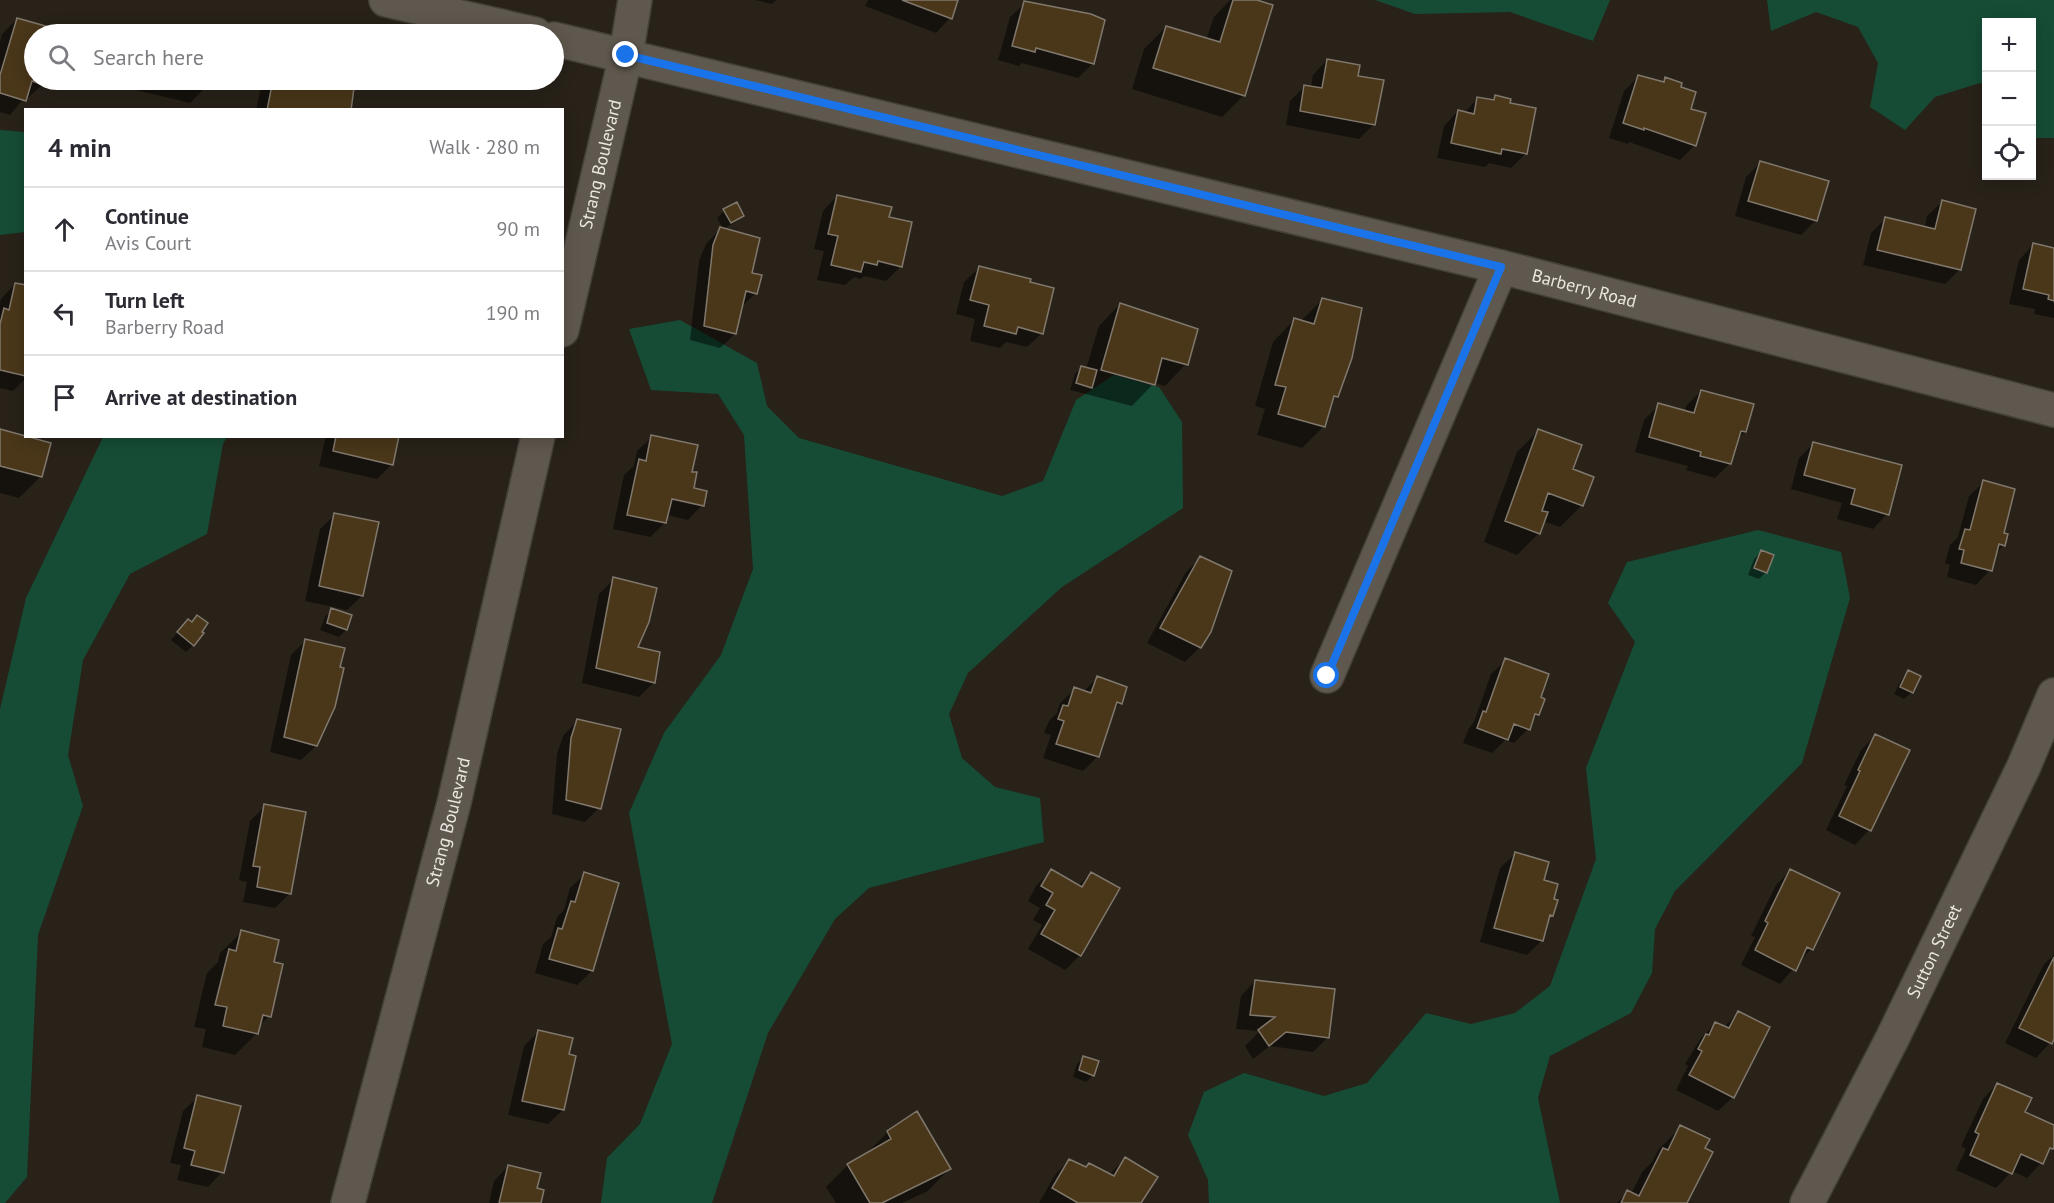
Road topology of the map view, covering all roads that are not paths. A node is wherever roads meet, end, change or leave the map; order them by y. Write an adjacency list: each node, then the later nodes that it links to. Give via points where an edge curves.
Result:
1 (386, 0): 3 (street)
2 (635, 0): 5 (street, Strang Boulevard)
3 (491, 24)
4 (564, 41): 5 (street, Barberry Road)
5 (626, 55): 6 (street, Barberry Road); 7 (street, Strang Boulevard)
6 (1501, 267): 8 (street, Barberry Road); 10 (street)
7 (564, 321)
8 (2054, 410)
9 (538, 438): 12 (street, Strang Boulevard, via 454,803)
10 (1327, 676)
11 (2054, 695): 13 (street, Sutton Street, via 2024,766 1892,1040)
12 (348, 1203)
13 (1807, 1203)

